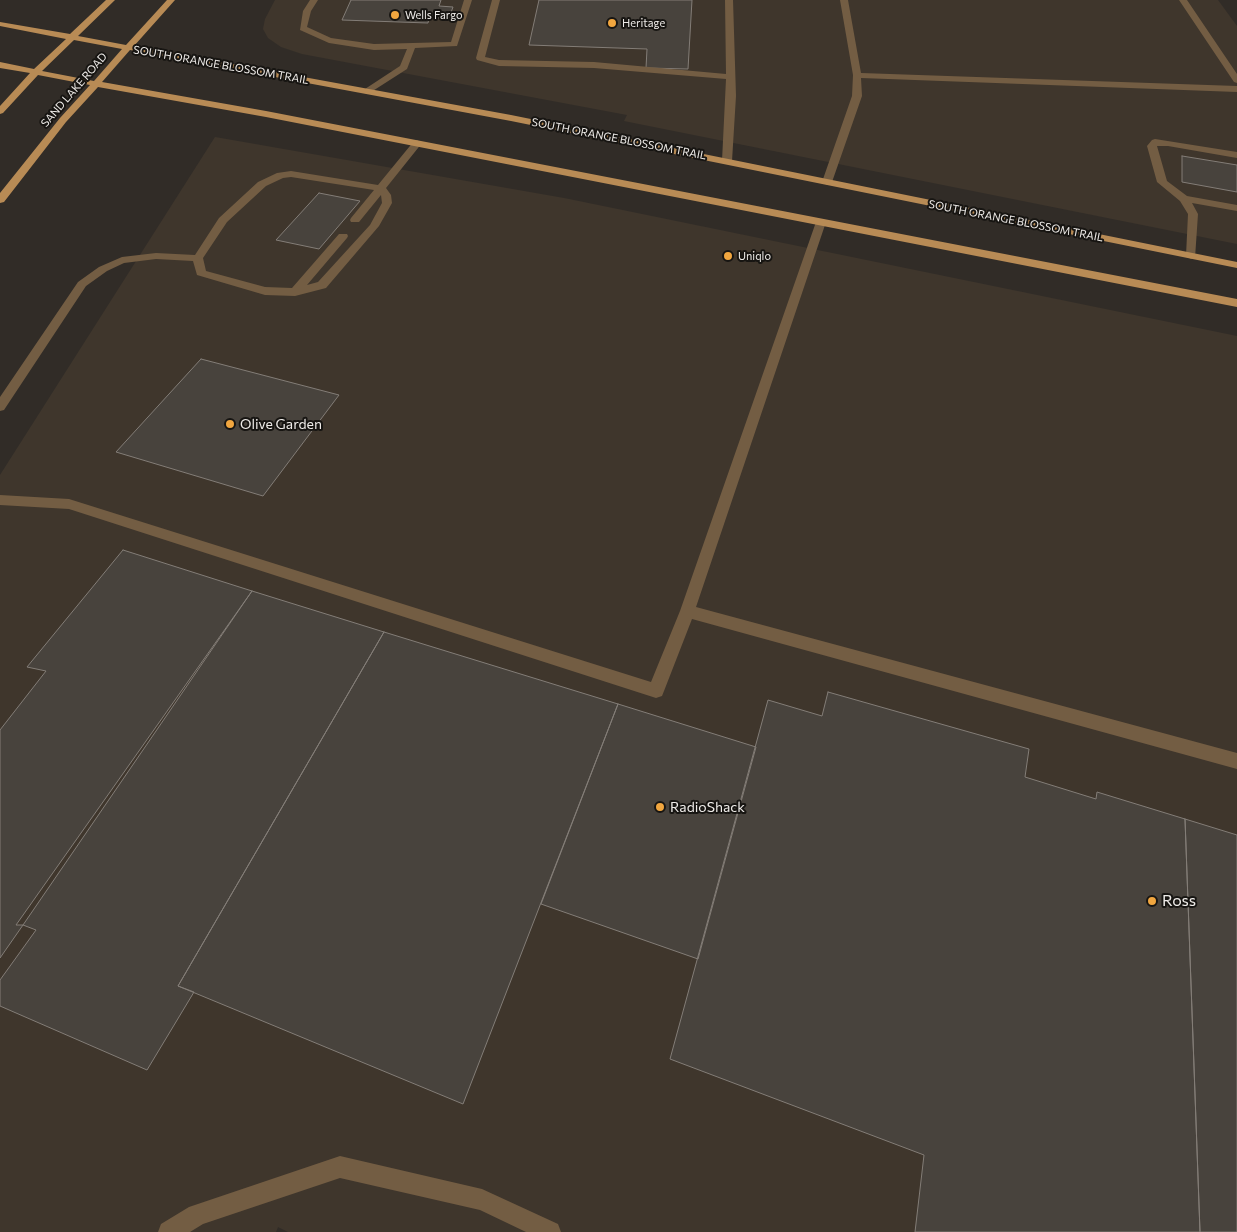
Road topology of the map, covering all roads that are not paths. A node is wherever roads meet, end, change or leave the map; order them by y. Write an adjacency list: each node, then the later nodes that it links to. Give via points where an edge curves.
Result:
1 (111, 0): 10 (main road)
2 (171, 0): 12 (main road, SAND LAKE ROAD)
3 (314, 0): 11 (lane, via 303,28 329,40 374,47)
4 (468, 0): 11 (lane, via 454,44)
5 (496, 0): 16 (lane, via 480,58 499,63 594,65)
6 (729, 0): 16 (lane)
7 (844, 0): 15 (lane)
8 (1183, 0): 17 (lane)
9 (0, 24): 10 (main road, SOUTH ORANGE BLOSSOM TRAIL)
10 (71, 37): 12 (main road, SOUTH ORANGE BLOSSOM TRAIL); 14 (main road)
11 (412, 46): 20 (lane, via 404,66)
12 (127, 48): 18 (main road, SAND LAKE ROAD); 20 (main road, SOUTH ORANGE BLOSSOM TRAIL)
13 (0, 65): 14 (main road)
14 (38, 71): 18 (main road); 21 (main road)
15 (856, 75): 19 (lane); 25 (lane, via 857,96)
16 (731, 77): 24 (lane)
17 (1237, 80)
18 (96, 83): 22 (main road); 28 (main road, SAND LAKE ROAD)
19 (1237, 89)
20 (368, 91): 24 (main road, SOUTH ORANGE BLOSSOM TRAIL)
21 (0, 111)
22 (416, 143): 26 (lane); 31 (main road)
23 (1237, 155): 27 (lane, via 1155,142 1152,146 1162,182)
24 (727, 161): 25 (main road, SOUTH ORANGE BLOSSOM TRAIL)
25 (827, 182): 33 (main road, SOUTH ORANGE BLOSSOM TRAIL)
26 (380, 188): 30 (lane); 34 (lane, via 291,174 281,176 262,184 223,220); 36 (lane, via 387,203 374,226 322,285)
27 (1184, 199): 29 (lane); 33 (lane, via 1194,214)
28 (0, 200)
29 (1237, 208)
30 (355, 220)
31 (821, 222): 37 (main road); 40 (lane)
32 (343, 236): 36 (lane)
33 (1191, 256): 35 (main road, SOUTH ORANGE BLOSSOM TRAIL)
34 (198, 258): 36 (lane, via 201,273 265,291); 38 (lane, via 156,256 122,260 82,284)
35 (1237, 265)
36 (295, 292)
37 (1237, 303)
38 (0, 407)
39 (0, 500): 40 (lane, via 69,504 656,691)
40 (686, 611): 41 (lane)
41 (1237, 761)
42 (169, 1232): 43 (lane, via 197,1216 340,1167 482,1200)
43 (550, 1232)

